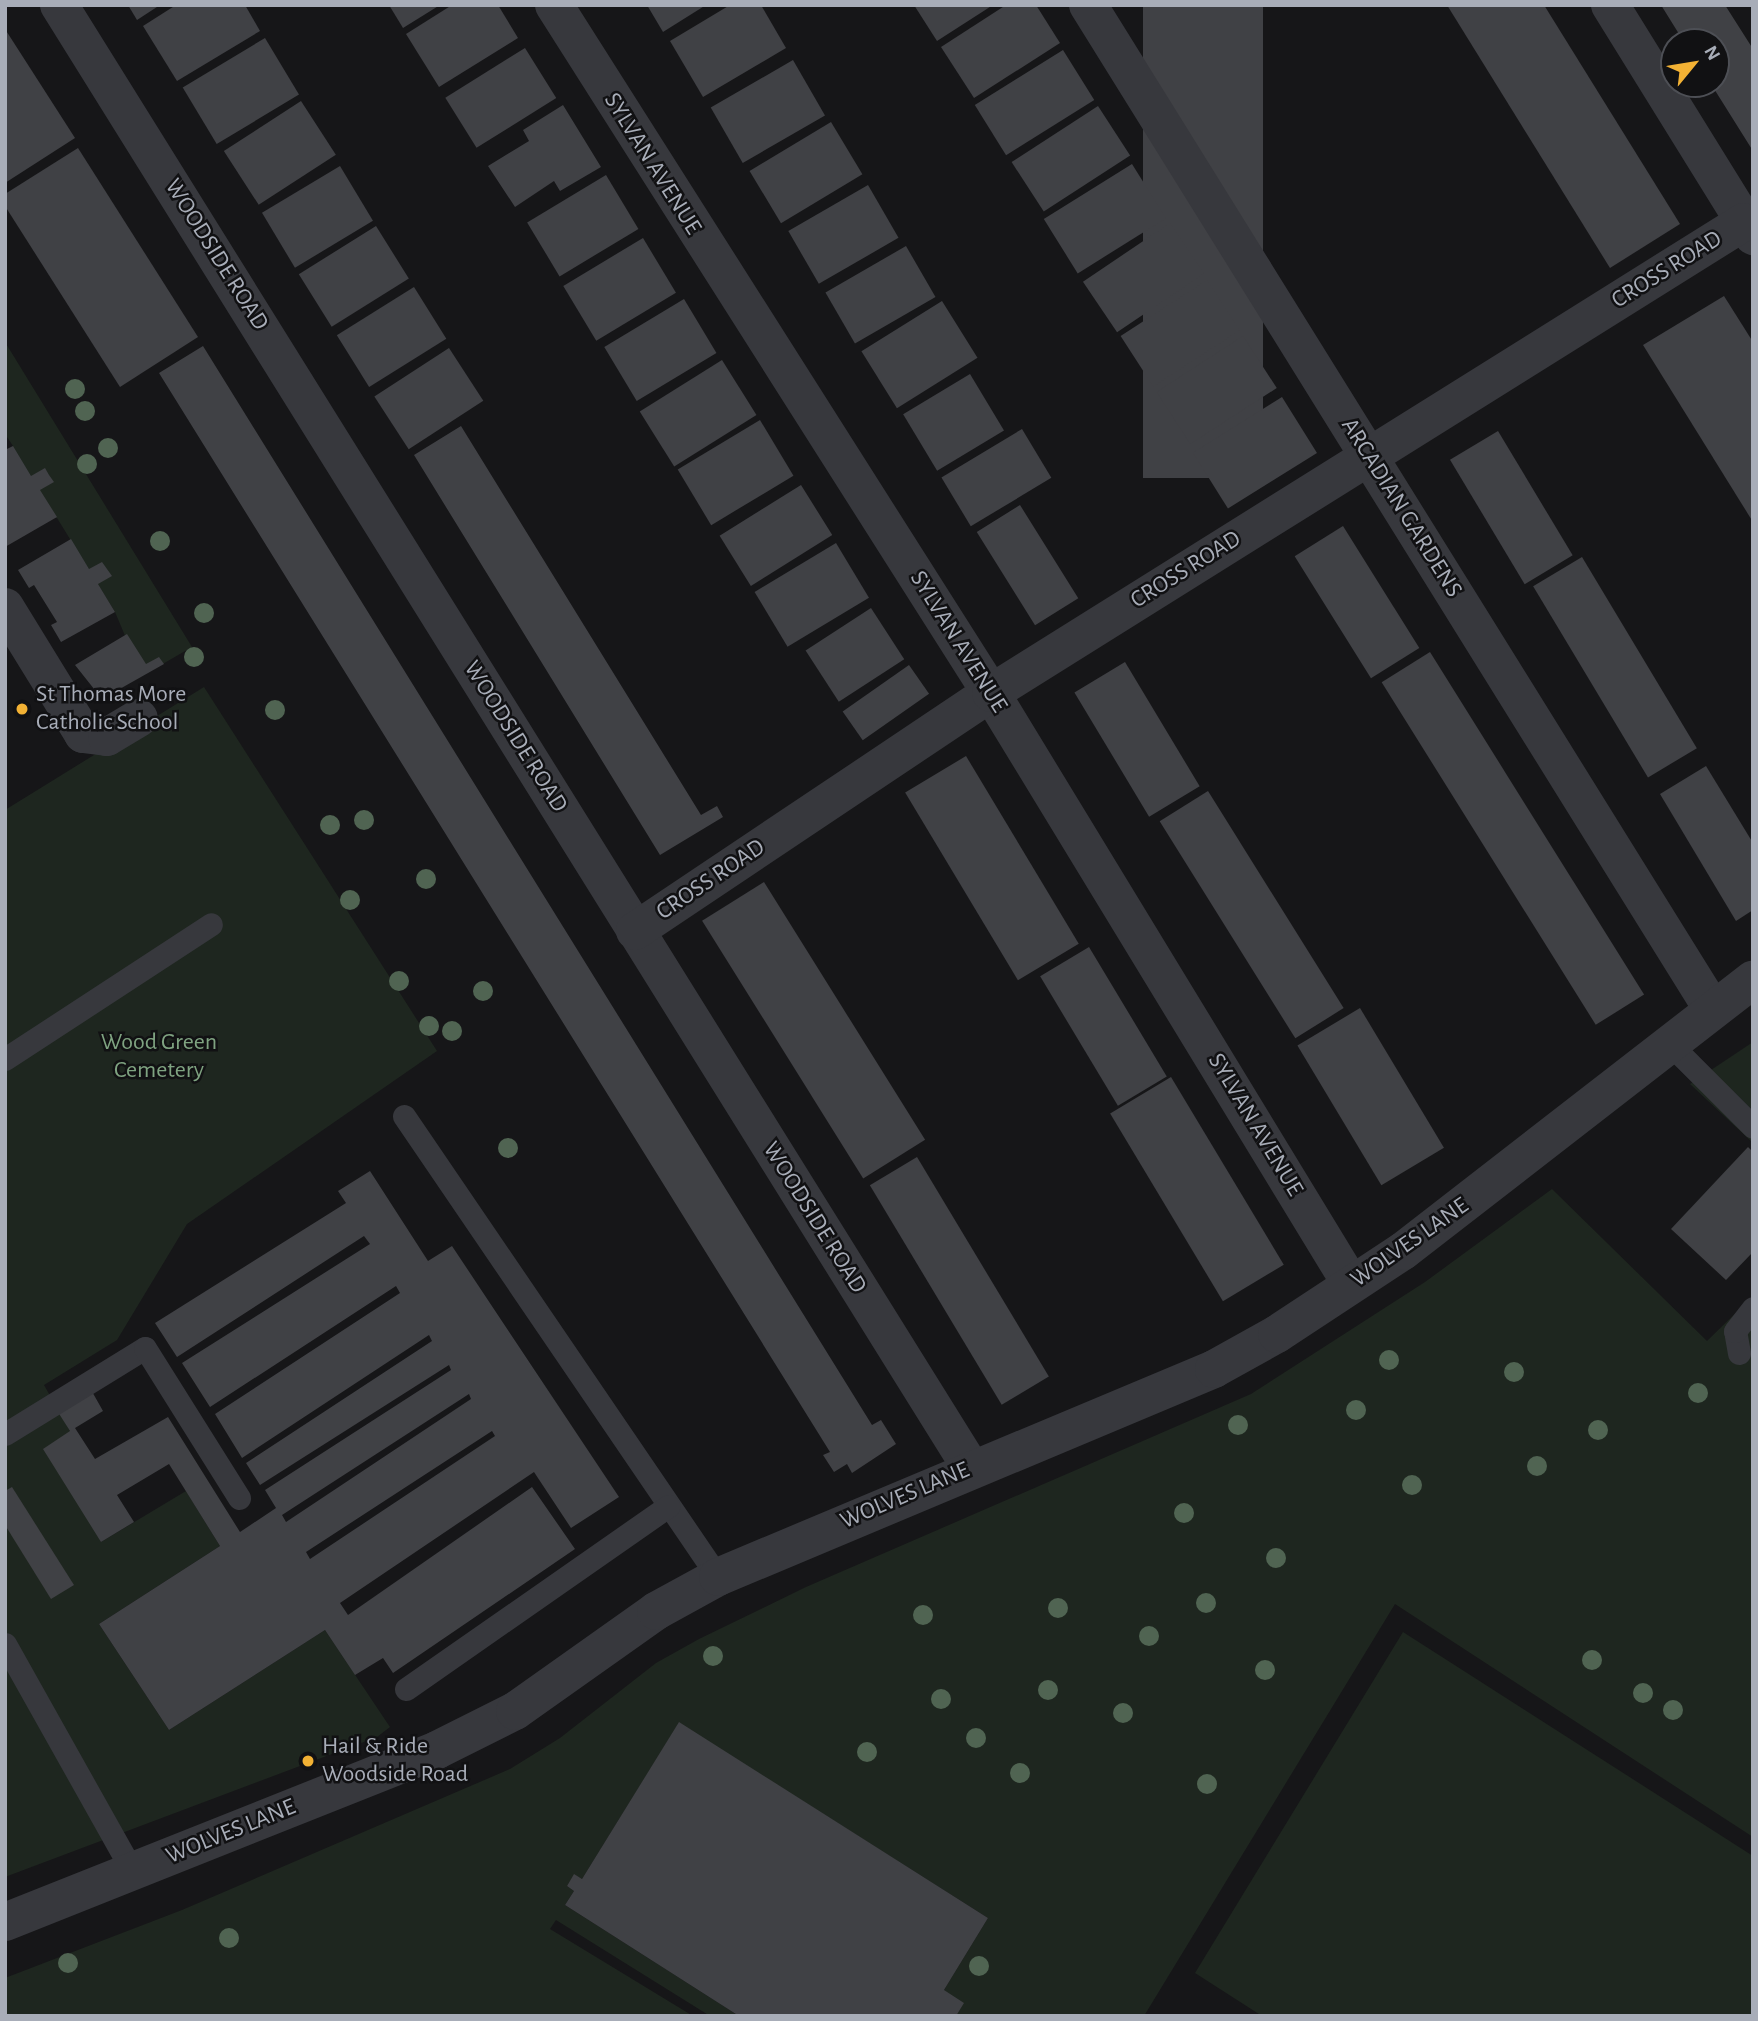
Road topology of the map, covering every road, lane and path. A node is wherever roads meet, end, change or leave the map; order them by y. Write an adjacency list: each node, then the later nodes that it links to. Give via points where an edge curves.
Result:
1 (59, 5): 11 (street, WOODSIDE ROAD)
2 (554, 5): 8 (street, SYLVAN AVENUE)
3 (1088, 5): 6 (street, ARCADIAN GARDENS)
4 (1610, 5): 5 (street)
5 (1749, 229): 6 (street, CROSS ROAD)
6 (1368, 455): 8 (street, CROSS ROAD); 13 (street, ARCADIAN GARDENS)
7 (5, 607): 9 (street, via 83,734 107,737)
8 (991, 693): 11 (street, CROSS ROAD); 18 (street, SYLVAN AVENUE)
9 (139, 718)
10 (211, 924): 15 (lane)
11 (635, 931): 22 (street, WOODSIDE ROAD)
12 (1753, 980): 13 (street, WOLVES LANE)
13 (1713, 1010): 14 (street, WOLVES LANE)
14 (1670, 1044): 17 (lane); 18 (street, WOLVES LANE, via 1525,1160)
15 (5, 1059)
16 (404, 1116): 24 (lane)
17 (1753, 1127)
18 (1351, 1284): 22 (street, WOLVES LANE, via 1214,1369)
19 (1753, 1308): 20 (lane, via 1735,1331)
20 (1739, 1353)
21 (5, 1434): 23 (lane, via 145,1348)
22 (971, 1468): 25 (street, WOLVES LANE)
23 (239, 1498)
24 (668, 1506): 25 (lane); 27 (lane)
25 (718, 1577): 28 (street, WOLVES LANE, via 656,1611 515,1711 474,1733)
26 (5, 1644): 28 (lane)
27 (406, 1689)
28 (133, 1872): 29 (street, WOLVES LANE)
29 (5, 1922)

